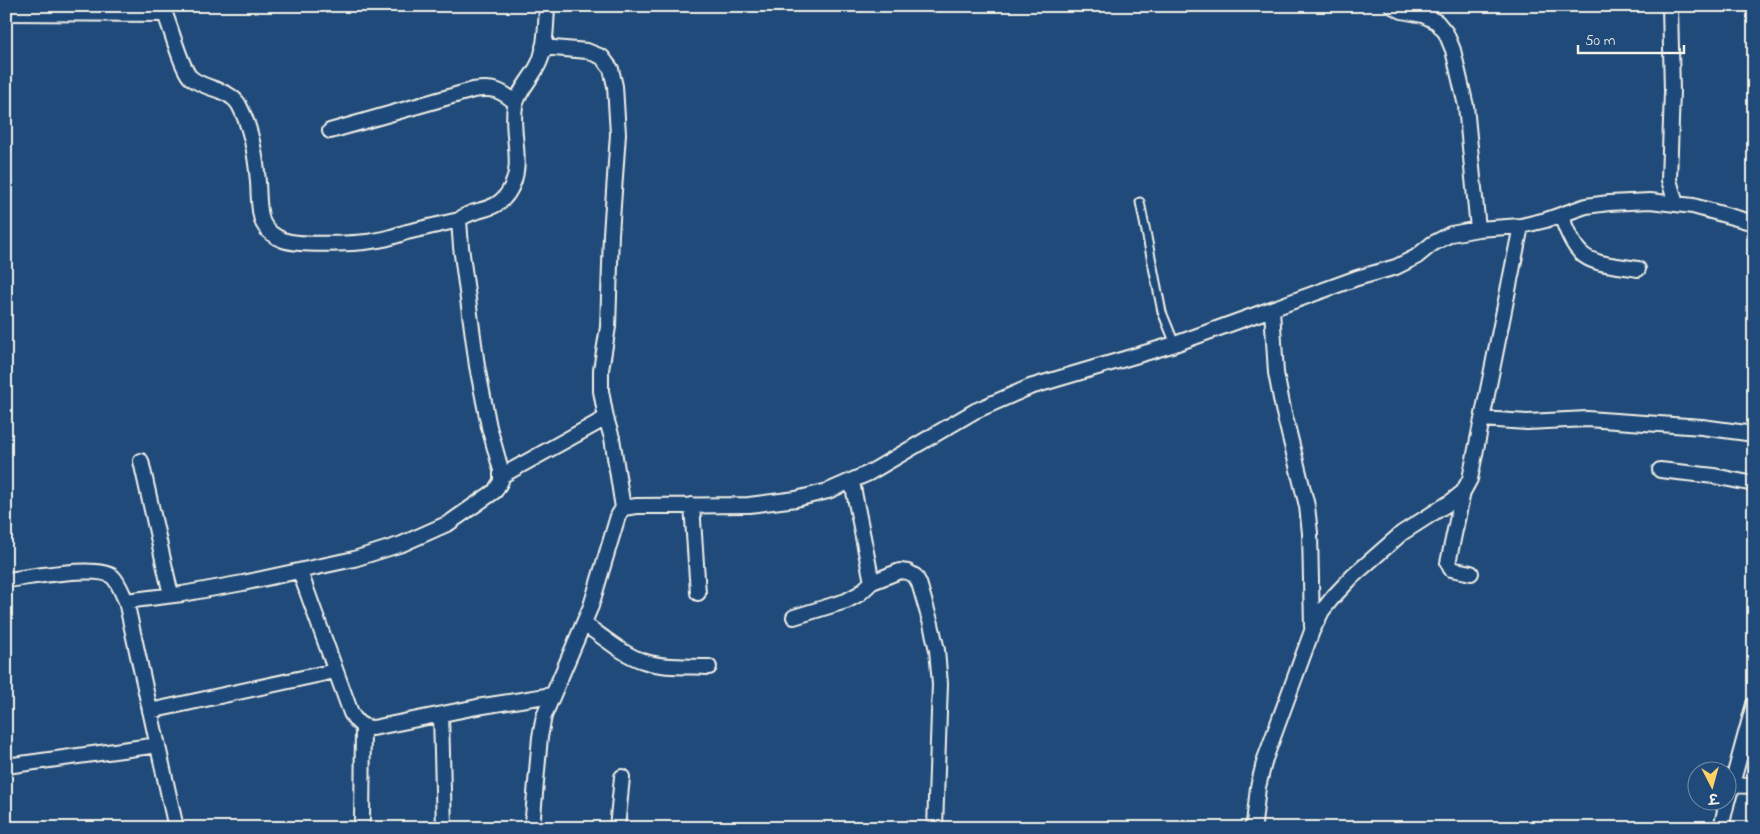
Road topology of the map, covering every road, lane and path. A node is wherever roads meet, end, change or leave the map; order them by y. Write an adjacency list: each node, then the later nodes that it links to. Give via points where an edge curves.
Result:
1 (547, 6): 7 (street)
2 (1392, 6): 16 (street, via 1437,22 1453,50 1466,106)
3 (1670, 6): 11 (street, via 1669,180)
4 (49, 9): 5 (street); 6 (street)
5 (166, 10): 13 (street, via 185,69 191,78 226,93 238,103 248,126 260,209 268,231 285,241 361,242)
6 (6, 13)
7 (543, 47): 8 (street, via 541,61); 20 (street, via 587,51 602,57 611,69 615,86 618,134 608,327 601,370)
8 (516, 103): 9 (street, via 497,90 473,90); 13 (street, via 518,159 508,193 497,204)
9 (330, 132)
10 (1140, 202): 19 (lane, via 1162,312)
11 (1676, 204): 12 (street, via 1650,201 1609,203 1586,206); 14 (street)
12 (1561, 216): 15 (street); 17 (street, via 1569,237 1584,257)
13 (459, 220): 25 (street, via 477,366)
14 (1754, 223)
15 (1521, 226): 16 (street); 21 (street)
16 (1478, 229): 18 (street, via 1451,234 1396,267)
17 (1638, 269)
18 (1272, 310): 19 (street); 40 (street, via 1276,373 1307,506)
19 (1175, 344): 26 (street, via 1030,387 975,410)
20 (606, 418): 25 (street); 30 (street)
21 (1482, 419): 22 (street, via 1535,422 1587,419); 28 (street, via 1470,479)
22 (1754, 434)
23 (141, 461): 36 (street)
24 (1660, 470): 27 (street)
25 (501, 476): 31 (street, via 495,492 449,523 402,544)
26 (852, 482): 29 (street, via 796,499 749,505); 34 (street)
27 (1754, 484)
28 (1463, 492): 32 (street, via 1448,563 1451,569); 40 (street, via 1402,533 1353,576 1322,611)
29 (692, 504): 30 (street); 35 (street)
30 (623, 508): 39 (street)
31 (300, 572): 36 (street); 42 (street)
32 (1471, 573)
33 (7, 578): 37 (street, via 102,572 113,577)
34 (872, 582): 38 (street, via 846,601); 61 (street, via 900,571 915,576 931,624 940,684)
35 (698, 593)
36 (171, 595): 37 (street)
37 (126, 601): 45 (street)
38 (794, 617)
39 (584, 624): 41 (street, via 643,661); 43 (street)
40 (1312, 631): 56 (street, via 1265,759)
41 (708, 667)
42 (335, 672): 45 (street); 47 (street, via 351,713)
43 (552, 695): 46 (street); 59 (street, via 540,737)
44 (1754, 704): 49 (street)
45 (150, 711): 48 (street)
46 (440, 715): 47 (street, via 373,728); 58 (street)
47 (363, 727): 55 (street)
48 (158, 744): 50 (street); 57 (street)
49 (1738, 762)
50 (6, 766)
51 (622, 777): 60 (street)
52 (1738, 785): 53 (street)
53 (1754, 786)
54 (1724, 812): 62 (street)
55 (362, 822)
56 (1254, 827)
57 (176, 828)
58 (444, 828)
59 (532, 828)
60 (617, 828)
61 (935, 828)
62 (1721, 828)

